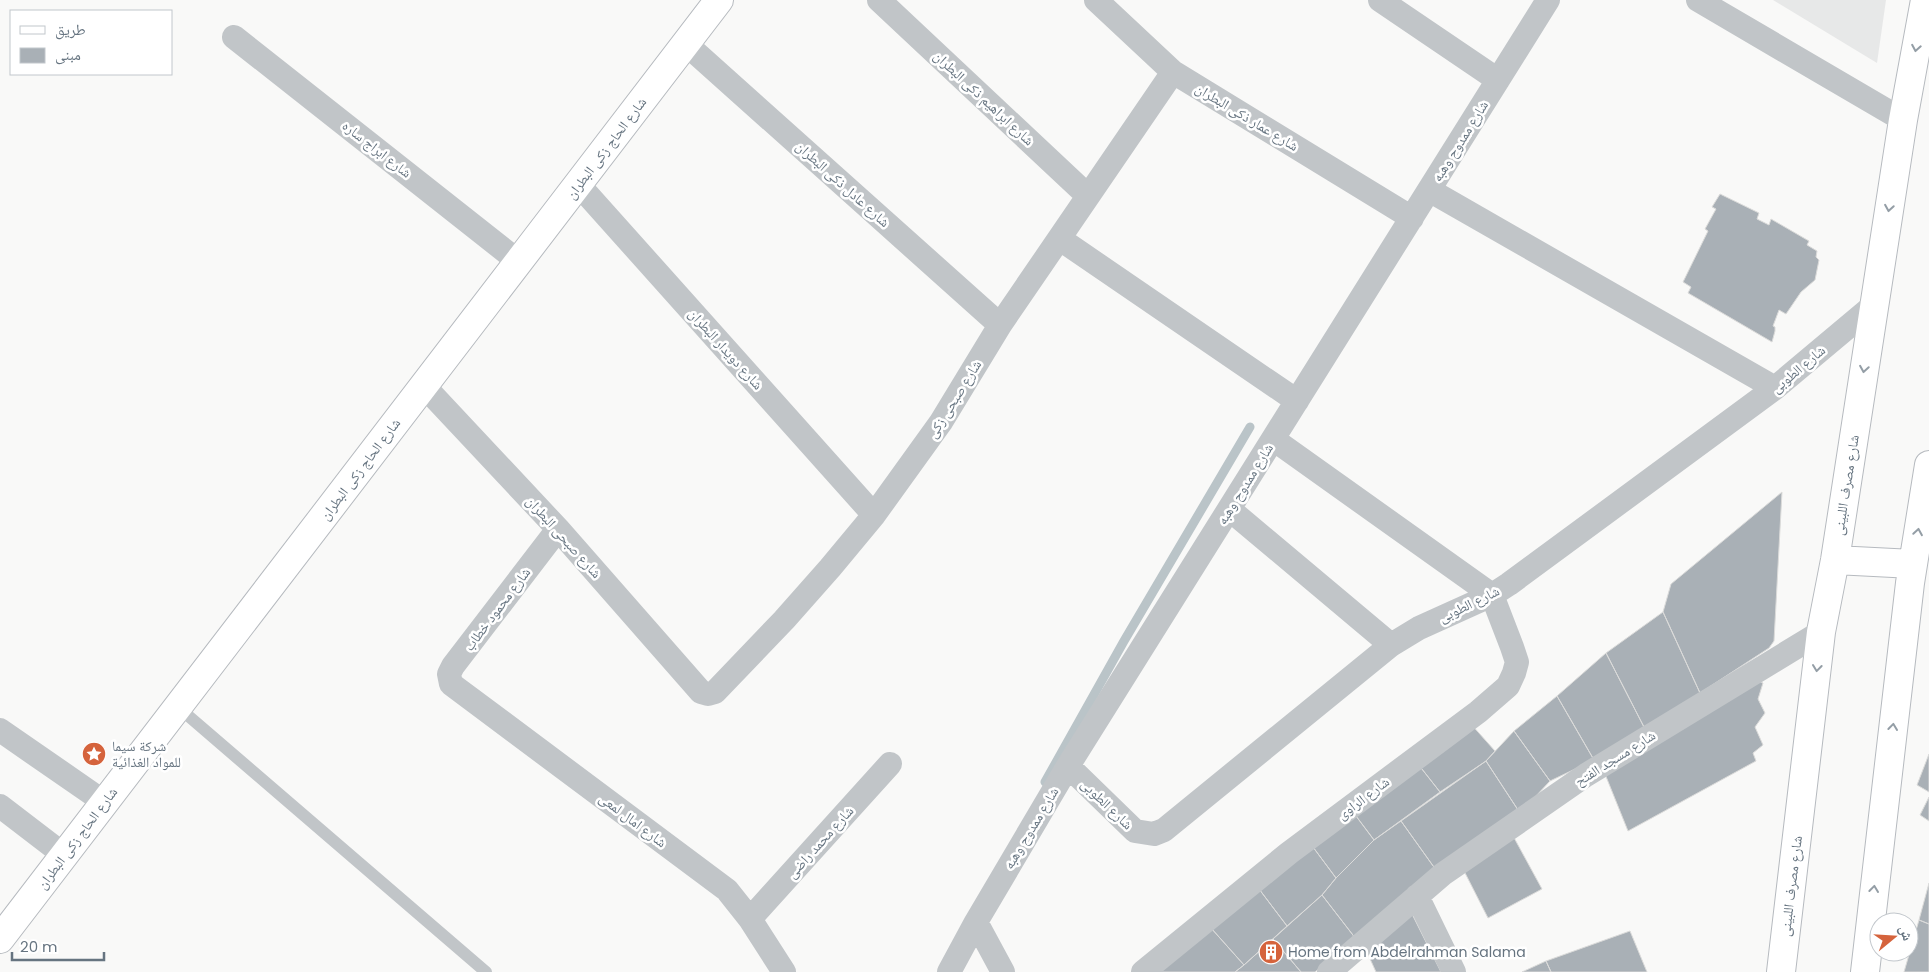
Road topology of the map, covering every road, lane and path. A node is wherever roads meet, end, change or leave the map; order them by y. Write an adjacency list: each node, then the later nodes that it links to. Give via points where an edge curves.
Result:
1 (719, 0): 9 (main road, شارع الحاج زكى البطران)
2 (879, 0): 15 (street, شارع ابراهيم ذكى البطران)
3 (1096, 0): 10 (street, شارع عمار ذكى البطران)
4 (1380, 0): 11 (street)
5 (1548, 0): 11 (street, شارع ممدوح وهبه)
6 (1698, 0): 12 (street)
7 (1924, 0): 12 (main road, شارع مصرف اللبينى, one-way to 12)
8 (234, 37): 18 (street, شارع ابراج ساره)
9 (686, 44): 13 (main road, شارع الحاج زكى البطران); 20 (street, شارع عادل ذكى البطران)
10 (1173, 72): 15 (street, شارع صبحى زكى); 16 (street, شارع عمار ذكى البطران)
11 (1498, 80): 14 (street, شارع ممدوح وهبه)
12 (1903, 120): 19 (main road, شارع مصرف اللبينى, one-way to 19)
13 (578, 184): 18 (main road, شارع الحاج زكى البطران); 27 (street, شارع دويدار البطران)
14 (1429, 190): 16 (street, شارع ممدوح وهبه); 22 (street)
15 (1088, 196): 17 (street, شارع صبحى زكى)
16 (1412, 218): 23 (street, شارع ممدوح وهبه)
17 (1060, 239): 20 (street, شارع صبحى زكى); 23 (street)
18 (520, 262): 21 (main road, شارع الحاج زكى البطران)
19 (1874, 305): 22 (street, شارع الطوبى); 29 (main road, شارع مصرف اللبينى, one-way to 29)
20 (1000, 325): 27 (street, شارع صبحى زكى, via 940,422)
21 (424, 386): 28 (street, شارع صبحى البطران); 36 (main road, شارع الحاج زكى البطران)
22 (1775, 388): 31 (street, شارع الطوبى)
23 (1297, 401): 24 (street, شارع ممدوح وهبه)
24 (1273, 439): 26 (street, شارع ممدوح وهبه); 31 (street)
25 (1929, 465): 30 (main road, one-way to 25)
26 (1229, 509): 33 (street); 39 (street, شارع ممدوح وهبه)
27 (874, 515): 35 (street, شارع صبحى زكى, via 791,613 720,687 708,694)
28 (558, 529): 34 (street, شارع محمود خطاب, via 449,674 451,684); 35 (street, شارع صبحى البطران)
29 (1833, 569): 30 (main road); 32 (main road, شارع مصرف اللبينى)
30 (1911, 573): 55 (main road, one-way to 30)
31 (1492, 595): 33 (street, شارع الطوبى, via 1426,624); 51 (street, شارع الراوى, via 1516,662 1508,686 1289,854)
32 (1821, 632): 43 (street, شارع مسجد الفتح, via 1586,775 1443,874); 54 (main road, شارع مصرف اللبينى, one-way to 54)
33 (1391, 645): 39 (street, شارع الطوبى, via 1164,830 1154,834 1135,831)
34 (458, 690): 44 (street, شارع امال لمعى, via 727,890)
35 (701, 692)
36 (178, 708): 40 (main road, شارع الحاج زكى البطران); 47 (lane)
37 (0, 730): 40 (street)
38 (890, 764): 44 (street, شارع محمد راضى)
39 (1068, 766): 45 (street, شارع ممدوح وهبه)
40 (104, 802): 42 (main road, شارع الحاج زكى البطران)
41 (0, 806): 42 (street)
42 (64, 855): 46 (main road, شارع الحاج زكى البطران)
43 (1417, 896): 52 (street, شارع مسجد الفتح); 53 (street)
44 (750, 919): 48 (street, شارع امال لمعى)
45 (976, 922): 49 (street, شارع ممدوح وهبه); 50 (street)
46 (0, 939)
47 (486, 972)
48 (784, 972)
49 (949, 972)
50 (1002, 972)
51 (1143, 972)
52 (1329, 972)
53 (1454, 972)
54 (1781, 972)
55 (1865, 972)

